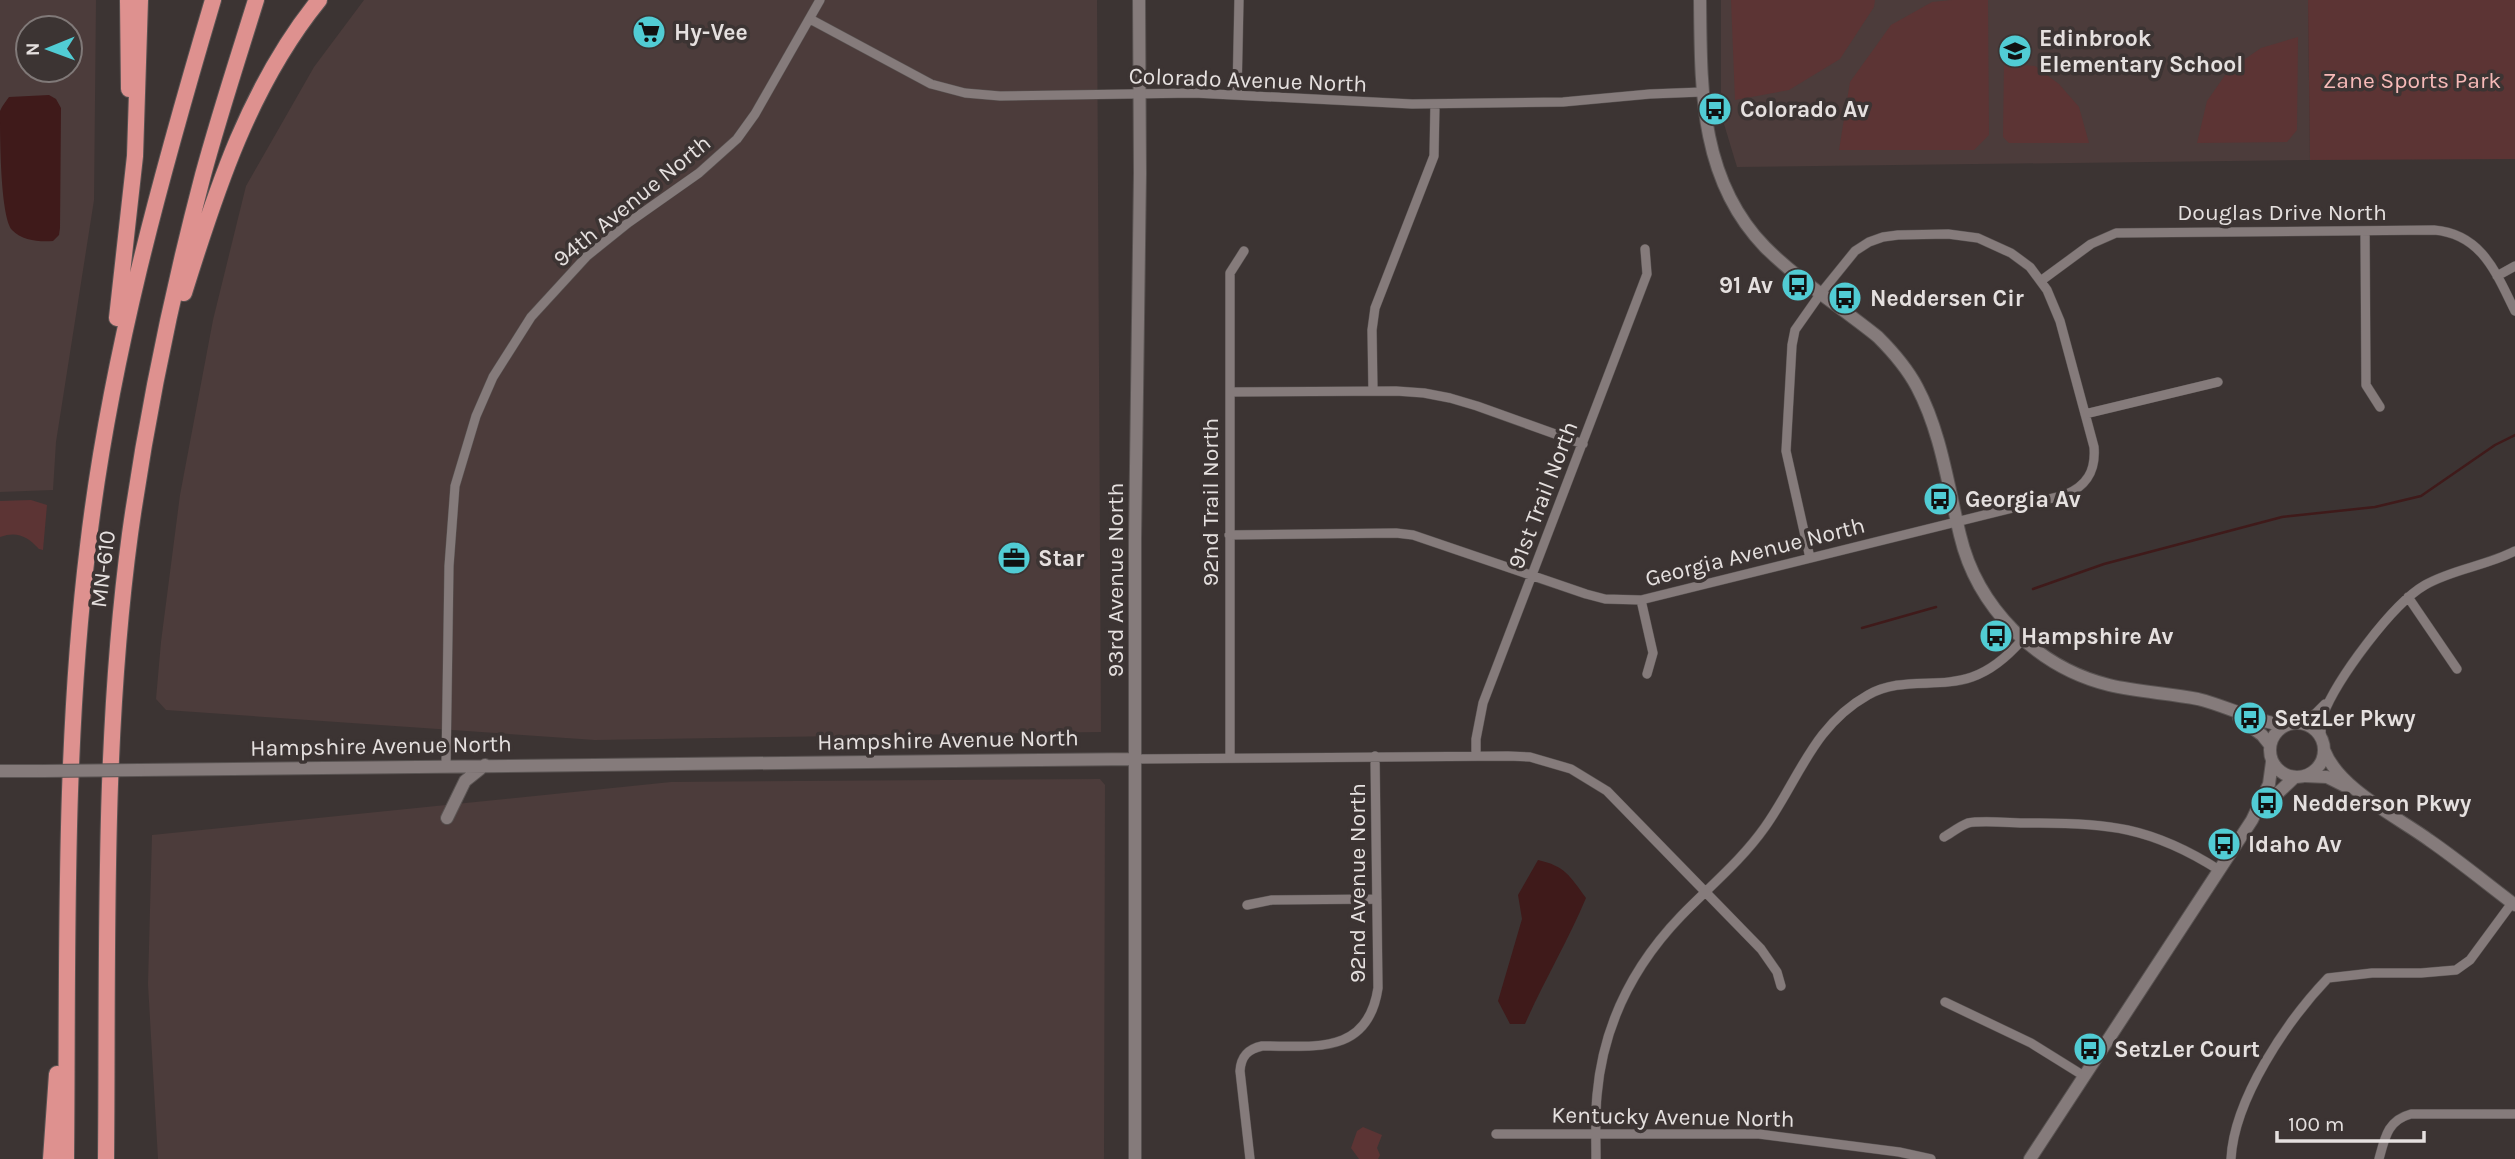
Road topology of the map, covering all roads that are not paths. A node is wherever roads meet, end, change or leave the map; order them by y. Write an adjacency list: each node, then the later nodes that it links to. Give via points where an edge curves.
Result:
1 (128, 0): 15 (highway)
2 (140, 0): 15 (highway)
3 (213, 0): 31 (highway, MN-610, via 144,242)
4 (256, 0): 25 (highway, MN-610, via 204,173)
5 (320, 0): 25 (highway, via 281,55 240,131)
6 (820, 0): 10 (street, 94th Avenue North)
7 (1139, 0): 12 (street, 93rd Avenue North)
8 (1239, 0): 13 (street)
9 (1700, 0): 11 (street)
10 (810, 19): 12 (street, Colorado Avenue North, via 931,84 965,93); 55 (street, 94th Avenue North, via 737,139 587,256 531,317 493,377 476,415 456,486 449,566)
11 (1702, 92): 14 (street, Colorado Avenue North, via 1563,102); 22 (street, via 1710,144 1736,207 1764,246)
12 (1140, 94): 13 (street, Colorado Avenue North); 52 (street, 93rd Avenue North)
13 (1237, 94): 14 (street, Colorado Avenue North)
14 (1435, 104): 26 (street, via 1434,156 1375,308)
15 (135, 156): 31 (highway)
16 (2365, 231): 20 (street, Douglas Drive North, via 2452,233 2474,245); 21 (street, Douglas Drive North, via 2116,233 2091,244); 28 (street, via 2366,385)
17 (1645, 249): 30 (street, 91st Trail North, via 1647,274)
18 (1244, 251): 27 (street, 92nd Trail North, via 1230,274)
19 (2515, 266): 20 (street)
20 (2497, 276): 23 (street, Douglas Drive North)
21 (2042, 280): 22 (street, via 2011,253 1978,238 1898,235 1855,251); 29 (street, via 2060,321)
22 (1821, 293): 32 (street, via 1878,337 1916,385 1934,431); 35 (street, via 1795,330 1786,431)
23 (2515, 311)
24 (2218, 382): 29 (street)
25 (154, 388): 67 (highway, MN-610, via 130,535 117,659)
26 (1373, 391): 27 (street); 30 (street, via 1450,398)
27 (1230, 392): 33 (street, 92nd Trail North)
28 (2380, 407)
29 (2085, 414): 32 (street, Georgia Avenue North, via 2095,459 2092,471 2076,490)
30 (1583, 444): 36 (street, 91st Trail North)
31 (95, 489): 70 (highway, MN-610, via 72,724)
32 (1956, 522): 35 (street, Georgia Avenue North); 39 (street, via 1978,583)
33 (1229, 536): 36 (street, Georgia Avenue North, via 1396,533 1431,540); 51 (street, 92nd Trail North)
34 (2515, 551): 37 (street, via 2438,578)
35 (1810, 558): 38 (street, Georgia Avenue North)
36 (1532, 576): 38 (street, Georgia Avenue North, via 1605,599); 50 (street, 91st Trail North, via 1483,703)
37 (2408, 597): 40 (street); 42 (street, via 2367,644)
38 (1641, 600): 41 (street, via 1653,653)
39 (2022, 640): 43 (street, via 2087,679 2200,699); 63 (street, via 1987,671 1970,678 1890,686 1834,719 1765,827)
40 (2458, 669)
41 (1647, 674)
42 (2332, 698): 44 (street); 46 (street, via 2322,718)
43 (2231, 710): 45 (street); 47 (street)
44 (2300, 723): 45 (street); 46 (street)
45 (2284, 725): 47 (street)
46 (2321, 736): 48 (street)
47 (2270, 745): 53 (street)
48 (2324, 750): 57 (street, via 2315,770); 58 (street, via 2335,770)
49 (1375, 756): 50 (street, Hampshire Avenue North); 51 (street, Hampshire Avenue North); 64 (street, 92nd Avenue North)
50 (1476, 756): 63 (street, Hampshire Avenue North, via 1530,757 1590,779 1622,805)
51 (1230, 757): 52 (street, Hampshire Avenue North)
52 (1136, 759): 54 (street, Hampshire Avenue North); 79 (street, 93rd Avenue North)
53 (2272, 762): 57 (street, via 2286,775); 60 (street, via 2269,784)
54 (485, 765): 55 (street, Hampshire Avenue North); 59 (street, via 465,781)
55 (446, 766): 56 (street, Hampshire Avenue North, bridge)
56 (0, 771)
57 (2300, 776): 58 (street, via 2327,777); 60 (street, via 2274,794)
58 (2360, 793): 65 (street)
59 (447, 818)
60 (2252, 820): 62 (street)
61 (1944, 836): 62 (street, via 1968,823 2102,824 2164,840)
62 (2219, 870): 71 (street)
63 (1706, 894): 68 (street, Hampshire Avenue North, via 1765,954); 73 (street, via 1661,940 1622,998 1601,1064)
64 (1377, 899): 66 (street, via 1272,900); 80 (street, 92nd Avenue North, via 1378,988 1370,1017 1361,1029 1335,1044 1253,1048 1241,1061)
65 (2514, 904): 84 (street, via 2470,960 2456,970 2328,978 2300,1010 2247,1096)
66 (1247, 905)
67 (108, 938): 77 (highway, MN-610); 78 (highway)
68 (1780, 986)
69 (1945, 1002): 71 (street, via 2031,1043)
70 (66, 1009): 75 (highway); 76 (highway, MN-610)
71 (2084, 1076): 83 (street)
72 (2515, 1114): 85 (street, via 2401,1117 2386,1133)
73 (1596, 1133): 74 (street, Kentucky Avenue North); 81 (street); 82 (street, Kentucky Avenue North, via 1759,1134)
74 (1496, 1134)
75 (51, 1159)
76 (66, 1159)
77 (106, 1159)
78 (117, 1159)
79 (1135, 1159)
80 (1250, 1159)
81 (1596, 1159)
82 (1931, 1159)
83 (2030, 1159)
84 (2231, 1159)
85 (2379, 1159)

